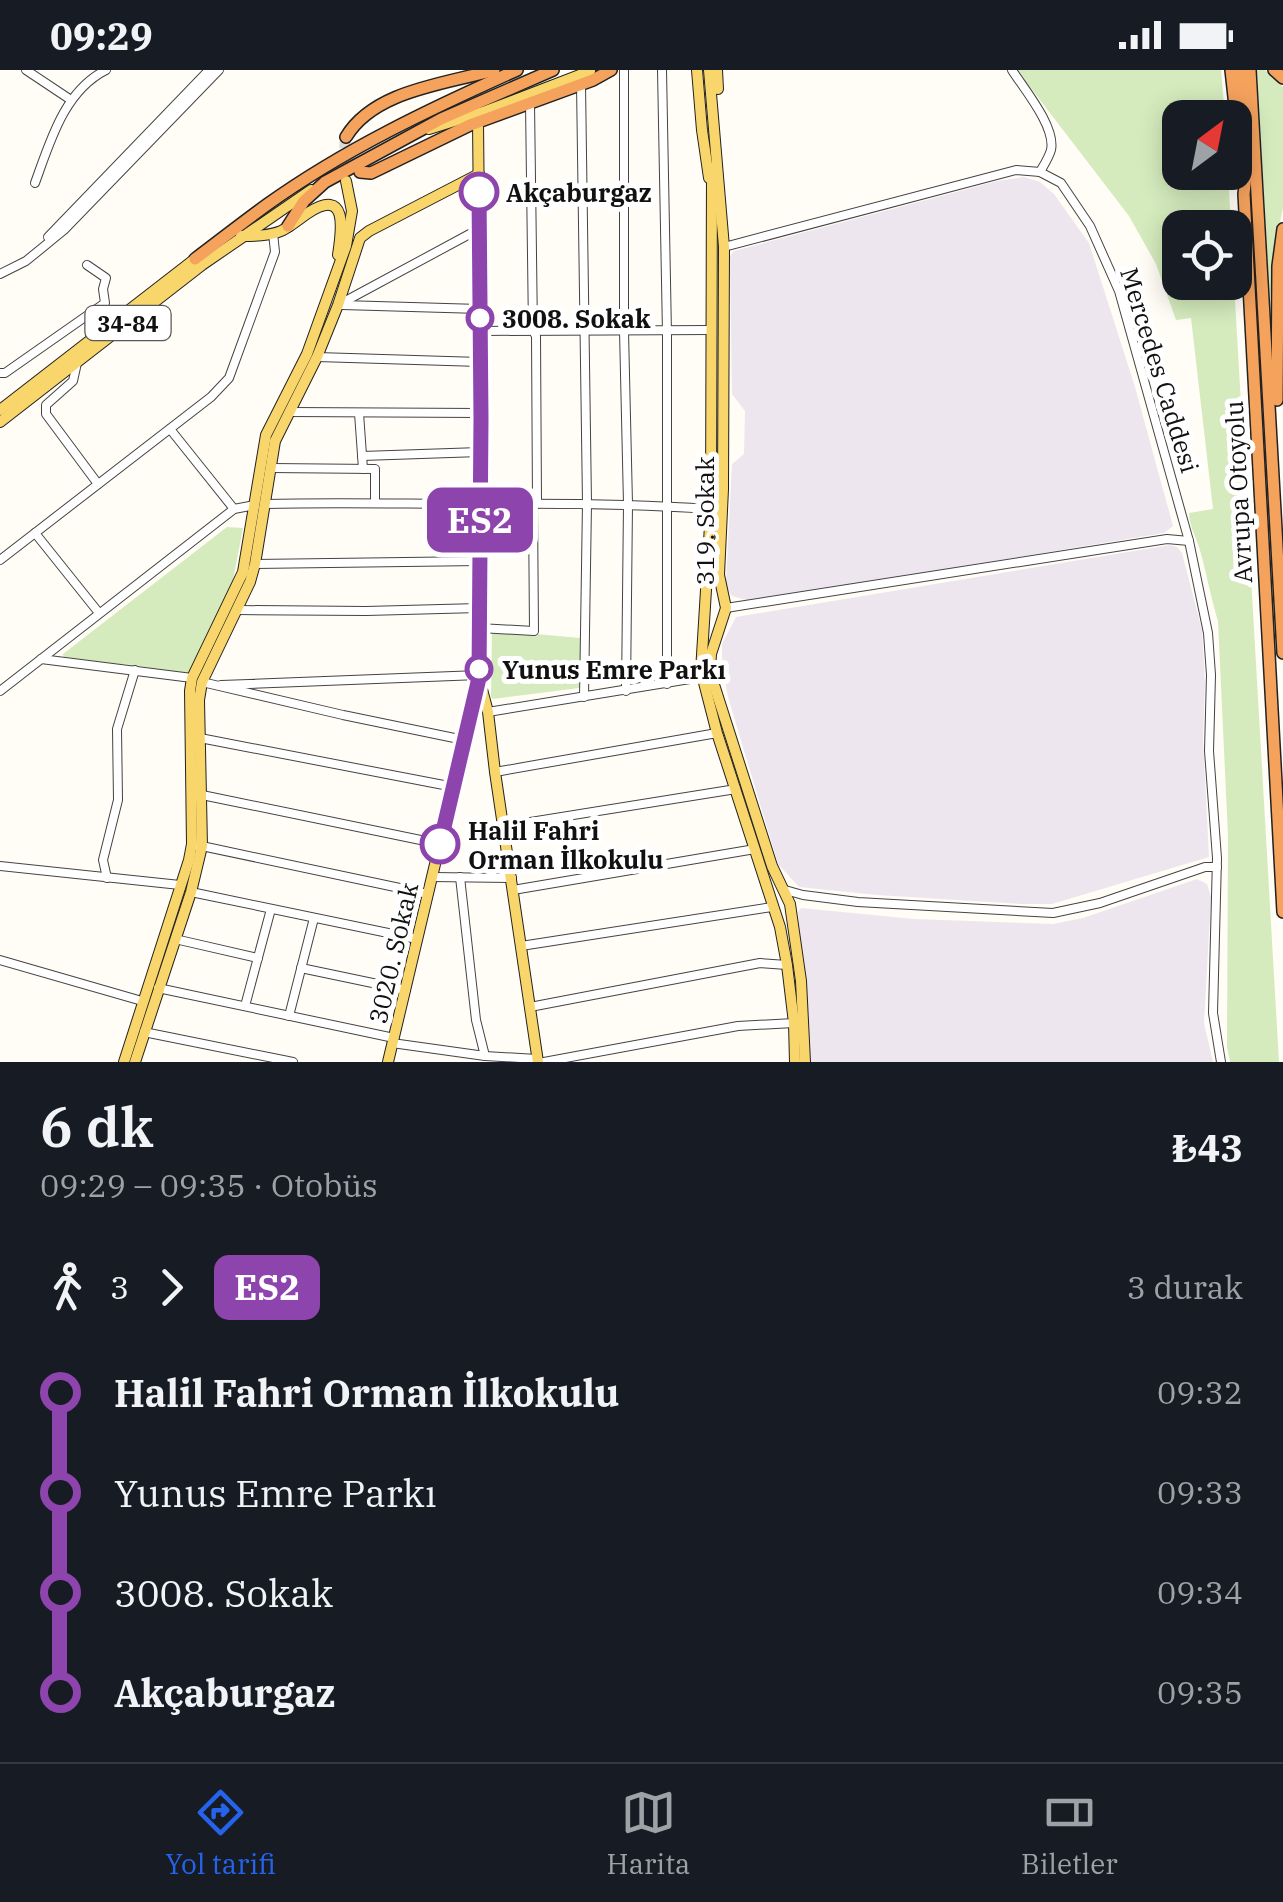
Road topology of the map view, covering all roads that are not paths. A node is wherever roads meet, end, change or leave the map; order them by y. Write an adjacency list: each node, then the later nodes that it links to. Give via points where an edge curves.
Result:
1 (26, 70): 22 (street)
2 (106, 70): 22 (street)
3 (209, 70): 42 (street)
4 (219, 70): 42 (street)
5 (494, 70): 26 (highway, via 392,100)
6 (518, 70): 43 (highway, 34-84, via 330,165)
7 (553, 70): 25 (highway, 34-84)
8 (624, 70): 49 (street)
9 (662, 70): 50 (street)
10 (703, 70): 21 (main road); 35 (main road, via 702,130)
11 (717, 70): 33 (main road)
12 (1012, 70): 28 (street, via 1048,125 1052,146)
13 (1231, 70): 34 (highway)
14 (1240, 70): 34 (highway, Avrupa Otoyolu)
15 (1250, 70): 68 (highway, Avrupa Otoyolu)
16 (1274, 70): 19 (highway)
17 (590, 71): 25 (main road)
18 (610, 72): 20 (highway)
19 (1283, 78)
20 (581, 84): 23 (highway); 53 (street)
21 (708, 84): 33 (main road, 319. Sokak); 35 (main road, 319. Sokak)
22 (71, 100): 31 (street)
23 (530, 102): 24 (highway); 52 (street)
24 (478, 122): 27 (highway, via 371,173); 29 (main road)
25 (414, 132): 27 (highway, 34-84)
26 (346, 137)
27 (358, 168): 32 (highway, 34-84)
28 (1040, 172): 41 (street, via 1003,173); 80 (street, Mercedes Caddesi, via 1068,192 1113,275)
29 (479, 174): 37 (main road); 47 (main road, via 360,238)
30 (346, 181): 46 (main road, via 352,222)
31 (36, 182)
32 (325, 182): 36 (highway); 40 (main road, 34-84)
33 (720, 185): 41 (main road, 319. Sokak)
34 (1244, 194): 127 (highway, Avrupa Otoyolu)
35 (712, 198): 51 (main road, 319. Sokak)
36 (288, 226): 39 (main road); 46 (main road, via 321,205 337,208 341,233)
37 (479, 229): 47 (street); 48 (main road)
38 (1283, 229): 68 (highway)
39 (273, 233): 40 (main road); 63 (street, via 276,252 229,378)
40 (241, 236): 57 (main road, 34-84)
41 (724, 247): 85 (main road, 319. Sokak, via 718,574)
42 (32, 256): 45 (street)
43 (194, 259): 59 (main road, 34-84)
44 (87, 265): 58 (street, via 106,278 105,302)
45 (0, 274)
46 (332, 285): 55 (main road)
47 (338, 305): 48 (street); 55 (main road)
48 (480, 309): 54 (main road)
49 (624, 330): 50 (street); 53 (street); 75 (street)
50 (666, 330): 51 (street); 76 (street)
51 (711, 330): 78 (main road, 319. Sokak)
52 (533, 331): 53 (street); 54 (street); 71 (street)
53 (583, 331): 72 (street)
54 (480, 332): 56 (main road)
55 (312, 356): 56 (street); 60 (main road); 73 (main road, via 266,435)
56 (480, 362): 62 (main road)
57 (77, 363): 59 (main road, 34-84); 69 (street, via 73,381 46,405 46,414)
58 (0, 372)
59 (4, 411)
60 (289, 412): 61 (street); 66 (main road)
61 (359, 413): 62 (street); 65 (street)
62 (480, 413): 64 (main road)
63 (170, 429): 69 (street); 77 (street)
64 (480, 452): 65 (street); 74 (main road)
65 (362, 456): 67 (street)
66 (270, 468): 67 (street); 73 (main road)
67 (364, 469): 70 (street, via 375,468)
68 (1274, 474): 91 (highway, Avrupa Otoyolu)
69 (98, 484): 79 (street)
70 (374, 502): 73 (street); 74 (street)
71 (537, 502): 72 (street); 74 (street); 90 (street, via 534,632)
72 (586, 503): 75 (street); 100 (street)
73 (260, 504): 77 (street); 83 (main road); 96 (main road)
74 (480, 504): 82 (main road)
75 (628, 504): 76 (street); 99 (street)
76 (668, 506): 78 (street); 97 (street)
77 (234, 509): 89 (street)
78 (711, 509): 84 (main road, 319. Sokak)
79 (35, 533): 81 (street); 89 (street)
80 (1189, 541): 85 (street, via 1167,539); 115 (street, Mercedes Caddesi, via 1208,632)
81 (0, 560)
82 (480, 562): 83 (street); 86 (main road)
83 (255, 564): 87 (main road)
84 (706, 598): 85 (main road, via 712,594); 88 (main road, 319. Sokak)
85 (725, 606): 88 (main road, via 715,618); 121 (main road, 319. Sokak, via 710,672)
86 (479, 608): 87 (street); 90 (main road)
87 (238, 610): 96 (main road)
88 (705, 611): 95 (main road, 319. Sokak)
89 (100, 612): 92 (street)
90 (479, 628): 94 (main road)
91 (1283, 652)
92 (41, 660): 93 (street); 98 (street)
93 (135, 670): 96 (street); 118 (street, via 117,729 118,800 102,860)
94 (479, 676): 96 (street); 101 (main road); 102 (main road, 3020. Sokak)
95 (702, 678): 97 (street); 103 (main road, 319. Sokak)
96 (202, 682): 104 (main road); 105 (street); 112 (main road, via 190,691)
97 (668, 684): 99 (street)
98 (0, 691)
99 (626, 691): 100 (street)
100 (584, 698): 101 (street)
101 (489, 714): 102 (street); 106 (main road)
102 (470, 716): 105 (main road, 3020. Sokak)
103 (718, 733): 106 (street); 108 (main road, 319. Sokak)
104 (200, 738): 107 (street); 109 (main road)
105 (464, 740): 107 (main road, 3020. Sokak)
106 (495, 772): 110 (main road)
107 (454, 787): 111 (main road, 3020. Sokak)
108 (736, 789): 110 (street); 113 (main road, 319. Sokak)
109 (202, 795): 111 (street); 112 (main road)
110 (504, 826): 119 (main road)
111 (440, 844): 116 (main road, 3020. Sokak)
112 (197, 845): 120 (main road); 122 (street)
113 (755, 849): 119 (street); 124 (main road, 319. Sokak)
114 (0, 866): 118 (street)
115 (1217, 867): 123 (street, via 1053,913); 153 (street, Mercedes Caddesi, via 1213,1013)
116 (432, 877): 117 (street); 122 (main road, 3020. Sokak)
117 (460, 877): 119 (street); 145 (street)
118 (108, 878): 120 (street)
119 (513, 884): 131 (main road)
120 (185, 889): 126 (street); 129 (main road); 138 (main road)
121 (784, 890): 123 (street); 124 (main road, via 774,889); 125 (main road, 319. Sokak)
122 (428, 894): 130 (main road, 3020. Sokak)
123 (803, 896): 125 (street)
124 (770, 901): 125 (main road); 131 (street); 134 (main road, 319. Sokak)
125 (790, 904): 152 (main road, 319. Sokak)
126 (271, 909): 128 (street); 132 (street)
127 (1283, 912)
128 (314, 918): 130 (street); 135 (street)
129 (174, 939): 132 (street); 136 (main road)
130 (418, 940): 137 (main road, 3020. Sokak)
131 (521, 946): 140 (main road)
132 (258, 958): 139 (street)
133 (0, 960): 138 (street)
134 (788, 965): 140 (street, via 760,963); 142 (main road, 319. Sokak)
135 (302, 968): 137 (street); 141 (street)
136 (158, 988): 139 (street); 143 (main road)
137 (406, 990): 144 (main road, 3020. Sokak)
138 (142, 1001): 147 (main road)
139 (245, 1006): 141 (street)
140 (530, 1007): 146 (main road)
141 (289, 1016): 144 (street)
142 (794, 1023): 146 (street, via 738,1026); 151 (main road, 319. Sokak)
143 (144, 1032): 148 (main road); 149 (street)
144 (393, 1041): 145 (street); 150 (main road, 3020. Sokak)
145 (485, 1056): 146 (street)
146 (540, 1061)
147 (124, 1062)
148 (135, 1062)
149 (293, 1062)
150 (388, 1062)
151 (794, 1062)
152 (805, 1062)
153 (1220, 1062)

